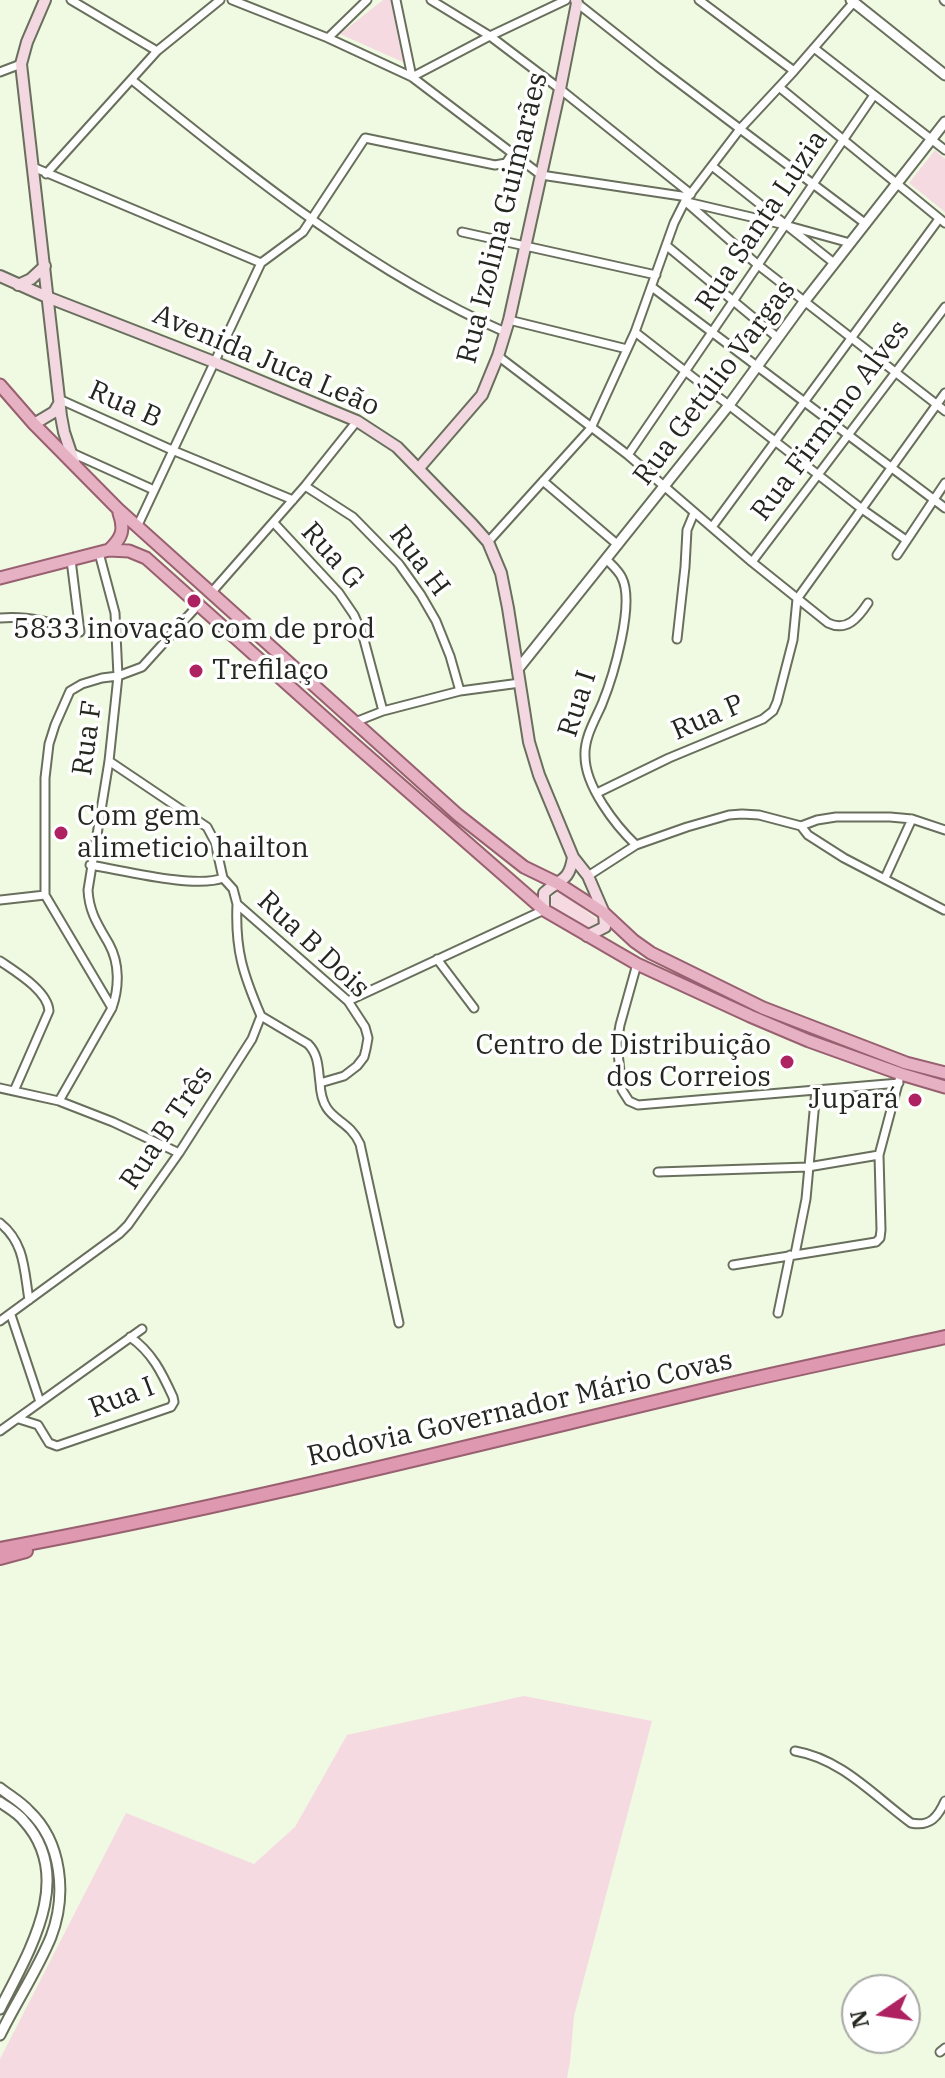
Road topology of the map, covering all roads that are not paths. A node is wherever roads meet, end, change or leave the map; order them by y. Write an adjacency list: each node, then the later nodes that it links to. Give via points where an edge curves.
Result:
1 (45, 0): 15 (main road)
2 (71, 0): 14 (street)
3 (220, 0): 14 (street)
4 (232, 0): 12 (street)
5 (367, 0): 12 (street)
6 (396, 0): 19 (street)
7 (431, 0): 11 (street)
8 (699, 0): 16 (street)
9 (573, 1): 11 (street); 22 (main road, Rua Izolina Guimarães); 25 (street)
10 (853, 1): 13 (street); 18 (street)
11 (490, 36): 19 (street); 22 (street)
12 (328, 38): 19 (street)
13 (814, 48): 16 (street); 23 (street)
14 (157, 51): 20 (street)
15 (21, 64): 17 (street); 31 (main road)
16 (794, 71): 21 (street)
17 (0, 72)
18 (945, 75)
19 (412, 77): 29 (street)
20 (132, 80): 32 (street); 37 (street)
21 (779, 87): 25 (street); 27 (street)
22 (560, 89): 33 (main road, Rua Izolina Guimarães); 36 (street)
23 (874, 95): 26 (street); 27 (street, Rua Santa Luzia)
24 (945, 122): 26 (street, Rua Getúlio Vargas)
25 (740, 129): 30 (street); 34 (street)
26 (931, 139): 28 (street); 35 (street, Rua Getúlio Vargas)
27 (842, 140): 34 (street, Rua Santa Luzia); 35 (street)
28 (945, 150)
29 (512, 154): 33 (street); 37 (street, via 506,163 495,165 365,138)
30 (712, 166): 36 (street); 40 (street)
31 (33, 167): 32 (street); 48 (main road)
32 (46, 174): 45 (street)
33 (541, 175): 36 (street); 43 (main road, Rua Izolina Guimarães)
34 (813, 184): 39 (street); 40 (street, Rua Santa Luzia)
35 (896, 184): 38 (street); 39 (street, Rua Getúlio Vargas)
36 (688, 197): 40 (street); 44 (street); 47 (street)
37 (312, 220): 45 (street); 58 (street, via 437,300)
38 (942, 221): 62 (street)
39 (866, 224): 42 (street, Rua Getúlio Vargas)
40 (785, 225): 42 (street); 46 (street); 47 (street, Rua Santa Luzia)
41 (462, 232): 43 (street)
42 (850, 243): 46 (street, Rua Getúlio Vargas)
43 (524, 245): 49 (street); 57 (main road, Rua Izolina Guimarães)
44 (667, 246): 49 (street); 54 (street)
45 (261, 263): 65 (street)
46 (834, 263): 55 (street, Rua Getúlio Vargas)
47 (758, 265): 54 (street, Rua Santa Luzia); 55 (street)
48 (45, 266): 51 (main road); 53 (main road)
49 (656, 275): 52 (street)
50 (0, 276): 51 (main road, Avenida Juca Leão)
51 (18, 285): 53 (main road, Avenida Juca Leão)
52 (652, 287): 59 (street); 60 (street)
53 (47, 297): 65 (main road, Avenida Juca Leão); 71 (main road)
54 (734, 300): 60 (street, Rua Santa Luzia); 61 (street)
55 (804, 302): 61 (street, Rua Getúlio Vargas); 62 (street)
56 (945, 307): 68 (street, Rua Firmino Alves)
57 (509, 320): 58 (main road, Rua Izolina Guimarães); 63 (street)
58 (505, 332): 64 (main road, Rua Izolina Guimarães)
59 (635, 332): 63 (street); 67 (street)
60 (712, 333): 66 (street); 67 (street, Rua Santa Luzia)
61 (778, 338): 66 (street, Rua Getúlio Vargas)
62 (851, 338): 68 (street); 72 (street)
63 (627, 349): 78 (street)
64 (498, 356): 78 (street); 85 (main road, Rua Izolina Guimarães, via 479,400)
65 (214, 362): 76 (main road, Avenida Juca Leão); 81 (street)
66 (756, 367): 72 (street); 73 (street, Rua Getúlio Vargas)
67 (686, 372): 73 (street); 83 (street, Rua Santa Luzia)
68 (895, 373): 74 (street); 79 (street, Rua Firmino Alves)
69 (2, 390): 77 (main road)
70 (945, 393): 74 (street)
71 (61, 400): 77 (main road, via 54,412); 81 (street, Rua B); 82 (main road)
72 (804, 403): 79 (street); 80 (street)
73 (729, 405): 80 (street); 91 (street, Rua Getúlio Vargas)
74 (937, 405): 75 (street); 86 (street)
75 (945, 411)
76 (357, 421): 85 (main road, Avenida Juca Leão); 90 (street)
77 (34, 424): 84 (main road)
78 (591, 428): 83 (street); 88 (street)
79 (848, 435): 86 (street); 87 (street, Rua Firmino Alves)
80 (775, 442): 87 (street); 101 (street)
81 (172, 450): 92 (street); 93 (street)
82 (72, 453): 84 (main road); 92 (street)
83 (628, 455): 91 (street)
84 (76, 465): 96 (main road)
85 (419, 468): 103 (main road, Avenida Juca Leão)
86 (891, 468): 94 (street); 97 (street)
87 (818, 475): 97 (street); 109 (street, Rua Firmino Alves)
88 (543, 481): 103 (street); 104 (street)
89 (945, 483): 94 (street)
90 (305, 486): 93 (street); 120 (street, Rua H, via 353,517 399,564 436,621)
91 (664, 487): 98 (street); 104 (street, Rua Getúlio Vargas)
92 (154, 490): 100 (street)
93 (293, 500): 99 (street)
94 (934, 500): 95 (street); 102 (street)
95 (945, 508)
96 (118, 509): 100 (main road); 105 (main road, via 123,531)
97 (862, 509): 102 (street); 112 (street)
98 (694, 513): 101 (street); 116 (street, via 687,530)
99 (274, 523): 111 (street); 121 (street, Rua G, via 346,602 363,636)
100 (137, 527): 111 (main road)
101 (712, 527): 109 (street)
102 (906, 540): 106 (street)
103 (488, 542): 117 (main road, Avenida Juca Leão, via 501,573)
104 (618, 545): 107 (street, Rua Getúlio Vargas)
105 (104, 552): 108 (main road); 114 (main road, via 129,551 146,558); 118 (street, Rua F, via 115,613)
106 (897, 555)
107 (606, 559): 117 (street, Rua Getúlio Vargas); 124 (street, Rua I, via 624,582 626,608 606,695 586,743 585,768)
108 (71, 560): 110 (main road); 115 (street, via 80,632 46,621)
109 (752, 562): 112 (street)
110 (0, 578)
111 (211, 593): 122 (main road)
112 (797, 599): 113 (street, via 836,627 854,621); 124 (street, Rua P, via 793,640 773,711)
113 (868, 603)
114 (199, 604): 118 (street, via 142,667); 138 (main road)
115 (0, 618)
116 (677, 639)
117 (518, 669): 119 (main road, Avenida Juca Leão)
118 (118, 676): 123 (street, Rua F); 135 (street, via 73,689 55,725 46,769)
119 (520, 683): 120 (street); 129 (main road, Avenida Juca Leão, via 539,775)
120 (460, 691): 121 (street)
121 (383, 711): 122 (street)
122 (355, 722): 134 (main road, via 524,867)
123 (109, 761): 130 (street, Rua F); 132 (street, Rua B Dois, via 207,827)
124 (597, 793): 128 (street, Rua I)
125 (912, 819): 126 (street, via 836,817); 127 (street); 133 (street)
126 (801, 826): 128 (street, via 759,815 729,815); 133 (street, via 844,858)
127 (945, 830)
128 (636, 845): 131 (street)
129 (573, 857): 131 (main road, Avenida Juca Leão); 134 (main road)
130 (90, 865): 132 (street, via 181,880); 146 (street, Rua F, via 89,906 112,950 117,976)
131 (588, 876): 140 (main road, Avenida Juca Leão)
132 (223, 878): 137 (street, Rua B Dois)
133 (885, 878): 139 (street)
134 (559, 884): 138 (main road, via 544,893); 140 (main road)
135 (45, 895): 136 (street); 146 (street)
136 (0, 900)
137 (237, 904): 145 (street, Rua B Dois); 148 (street, via 240,960)
138 (544, 910): 141 (main road); 142 (street)
139 (944, 910)
140 (604, 913): 141 (main road, via 605,927); 149 (main road, via 651,953 754,1003 906,1063)
141 (587, 936): 144 (main road)
142 (437, 959): 145 (street); 147 (street)
143 (0, 961): 155 (street, via 49,1005)
144 (637, 964): 150 (main road); 154 (street, via 617,1043 622,1090 629,1101 638,1105)
145 (348, 1001): 151 (street, Rua B Dois, via 365,1027 364,1057 344,1076)
146 (112, 1008): 156 (street, Rua F)
147 (474, 1008)
148 (261, 1016): 151 (street, via 308,1044 316,1055); 157 (street, Rua B Três, via 252,1039)
149 (945, 1073)
150 (900, 1078): 152 (main road); 154 (street); 158 (street)
151 (320, 1083): 168 (street, via 327,1110 360,1144)
152 (945, 1087)
153 (0, 1088): 155 (street)
154 (816, 1090): 159 (street)
155 (14, 1091): 156 (street)
156 (59, 1101): 157 (street)
157 (179, 1153): 164 (street, Rua B Três, via 119,1234)
158 (879, 1155): 159 (street); 162 (street, via 880,1238)
159 (808, 1167): 160 (street); 162 (street)
160 (658, 1172)
161 (0, 1223): 164 (street, via 18,1244)
162 (792, 1255): 163 (street); 165 (street)
163 (733, 1265)
164 (29, 1300): 166 (street, Rua B Três)
165 (778, 1313)
166 (11, 1315): 167 (street, Rua B Três); 172 (street)
167 (0, 1321)
168 (399, 1323)
169 (142, 1329): 170 (street, Rua I)
170 (130, 1337): 172 (street, Rua I); 173 (street, Rua I, via 158,1365 173,1397 171,1407 57,1446 38,1425)
171 (945, 1337): 175 (highway, Rodovia Governador Mário Covas)
172 (40, 1402): 173 (street, Rua I)
173 (19, 1419): 174 (street, Rua I)
174 (0, 1431)
175 (4, 1552)
176 (795, 1751): 178 (street, via 847,1772 911,1823 932,1821)
177 (0, 1788): 182 (street, via 29,1811 51,1841 59,1883 52,1934)
178 (945, 1801)
179 (0, 1802): 180 (street, via 32,1831 47,1872 43,1916)
180 (4, 1993): 181 (street)
181 (0, 2009)
182 (0, 2035)

